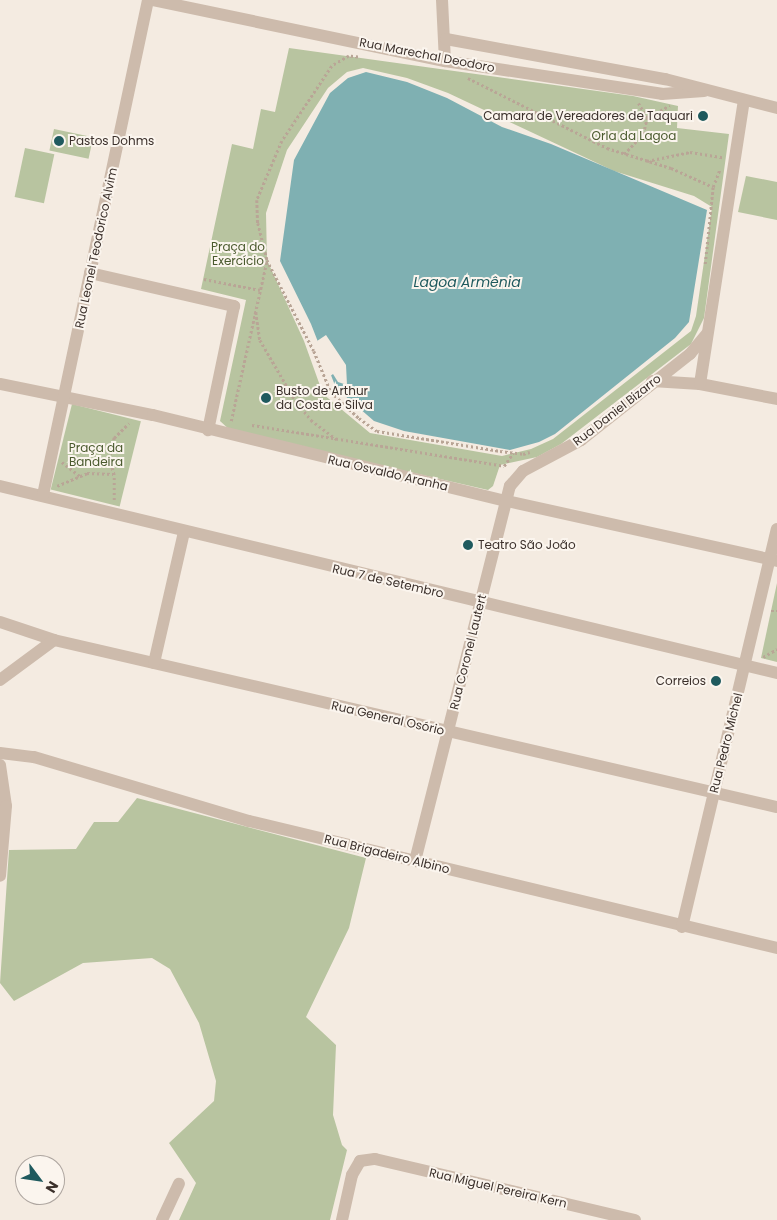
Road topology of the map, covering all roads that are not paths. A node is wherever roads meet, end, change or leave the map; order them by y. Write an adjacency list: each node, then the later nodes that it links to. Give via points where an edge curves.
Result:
1 (150, 0): 4 (street, Rua Marechal Deodoro); 10 (street, Rua Leonel Teodorico Alvim)
2 (442, 0): 3 (street)
3 (446, 39): 4 (street); 5 (street, Rua Marechal Deodoro)
4 (445, 61): 6 (street, Rua Marechal Deodoro)
5 (584, 64): 6 (street); 7 (street, Rua Marechal Deodoro, via 665,79)
6 (581, 82): 7 (street, Rua Marechal Deodoro, via 662,94)
7 (704, 91): 8 (street, Rua Marechal Deodoro)
8 (744, 101): 9 (street, Rua Marechal Deodoro); 11 (street)
9 (777, 108)
10 (90, 273): 15 (street, Rua Leonel Teodorico Alvim); 17 (street, via 234,306)
11 (707, 334): 12 (street, Rua Daniel Bizarro, via 690,354); 14 (street)
12 (652, 381): 14 (street); 20 (street, Rua Daniel Bizarro, via 581,440 523,471 510,486)
13 (0, 384): 15 (street, Rua Osvaldo Aranha)
14 (700, 384): 16 (street)
15 (64, 398): 17 (street, Rua Osvaldo Aranha); 19 (street, Rua Leonel Teodorico Alvim)
16 (777, 399)
17 (208, 430): 20 (street, Rua Osvaldo Aranha)
18 (0, 486): 19 (street, Rua 7 de Setembro)
19 (47, 492): 22 (street, Rua 7 de Setembro)
20 (507, 501): 23 (street, Rua Osvaldo Aranha); 24 (street, Rua Coronel Lautert)
21 (777, 529): 23 (street, Rua Pedro Michel)
22 (184, 532): 24 (street, Rua 7 de Setembro); 27 (street)
23 (774, 560): 28 (street, Rua Pedro Michel)
24 (480, 603): 28 (street, Rua 7 de Setembro); 31 (street, Rua Coronel Lautert)
25 (0, 622): 26 (street, Rua General Osório)
26 (54, 640): 27 (street, Rua General Osório); 30 (street)
27 (154, 663): 31 (street, Rua General Osório)
28 (745, 664): 29 (street, Rua 7 de Setembro); 34 (street, Rua Pedro Michel)
29 (777, 672)
30 (0, 680)
31 (448, 732): 34 (street, Rua General Osório); 36 (street, Rua Coronel Lautert)
32 (0, 753): 36 (street, Rua Brigadeiro Albino, via 34,757 249,821)
33 (0, 764): 37 (street, via 6,806)
34 (714, 793): 35 (street, Rua General Osório); 38 (street, Rua Pedro Michel)
35 (777, 807)
36 (415, 862): 38 (street, Rua Brigadeiro Albino)
37 (0, 876)
38 (682, 927): 39 (street, Rua Brigadeiro Albino)
39 (777, 948)
40 (178, 1184): 42 (street)
41 (619, 1218): 43 (street, Rua Miguel Pereira Kern, via 375,1159 360,1161 352,1175); 44 (street, Rua Miguel Pereira Kern)
42 (162, 1220)
43 (342, 1220)
44 (635, 1220)

